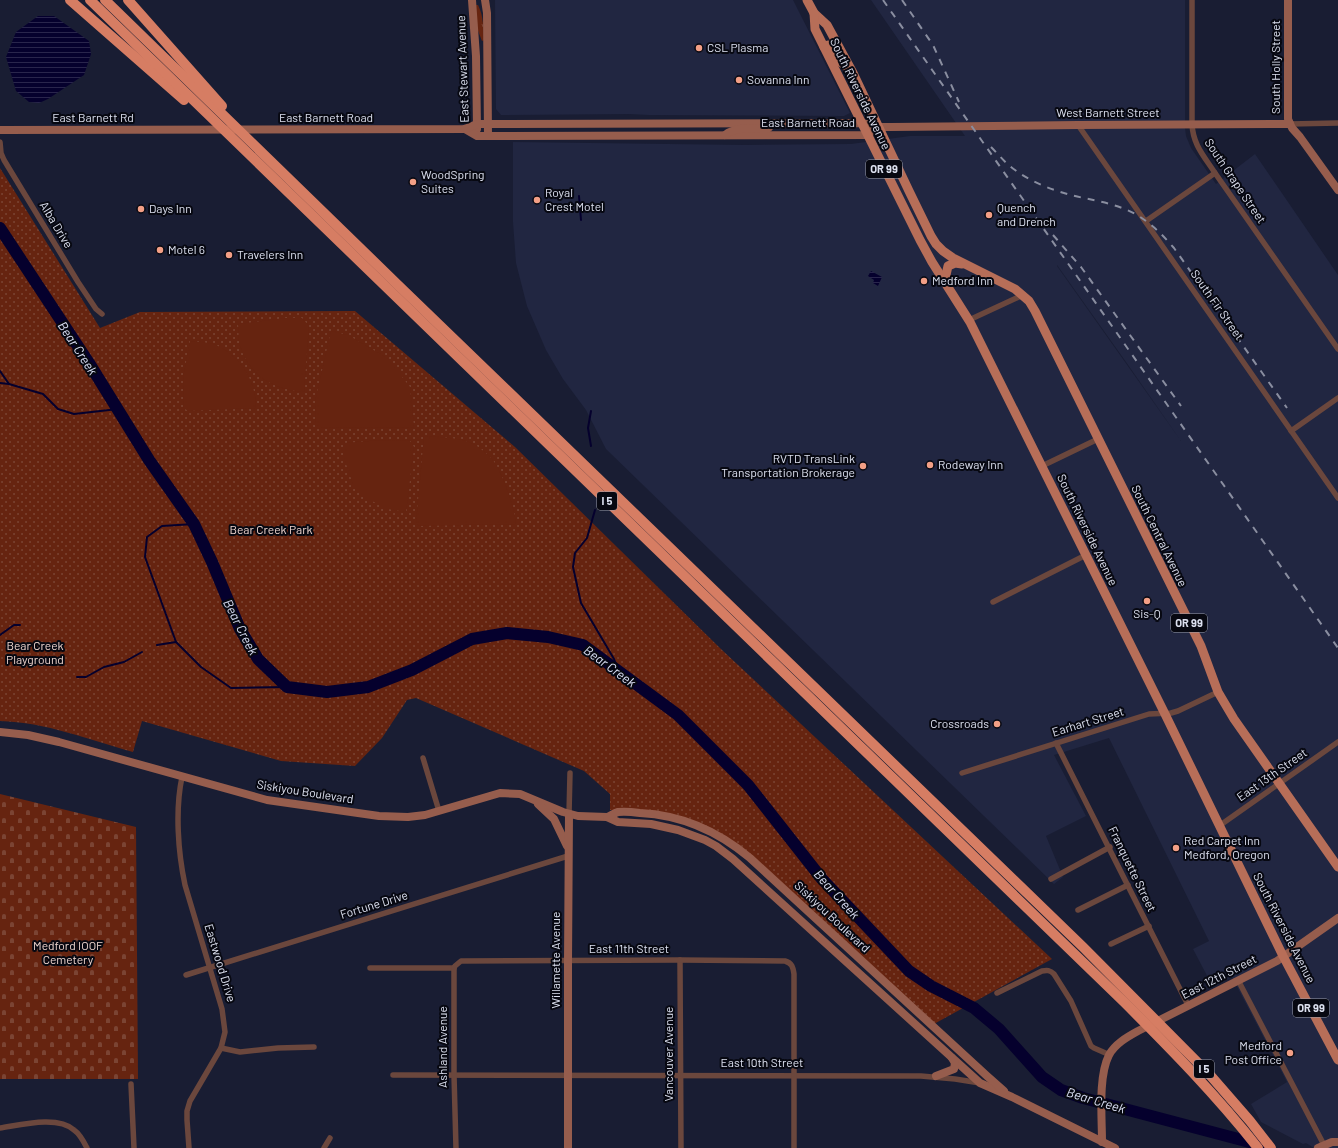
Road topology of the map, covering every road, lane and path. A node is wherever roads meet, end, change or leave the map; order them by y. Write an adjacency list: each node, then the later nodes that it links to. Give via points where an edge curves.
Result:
1 (70, 0): 30 (highway)
2 (90, 0): 30 (highway, I 5)
3 (105, 0): 31 (highway, I 5)
4 (128, 0): 31 (highway)
5 (472, 0): 16 (street, East Stewart Avenue)
6 (485, 0): 17 (street, East Stewart Avenue)
7 (807, 0): 10 (main road, South Riverside Avenue / OR 99)
8 (1192, 0): 18 (street, South Grape Street)
9 (1288, 0): 19 (street, South Holly Street)
10 (814, 14): 11 (main road, South Riverside Avenue / OR 99, via 815,29); 12 (main road, South Riverside Avenue / OR 99, via 827,25)
11 (824, 47): 12 (main road, via 831,46 838,60); 14 (main road, South Riverside Avenue / OR 99)
12 (853, 73): 21 (main road, South Riverside Avenue / OR 99)
13 (769, 123): 14 (street, East Barnett Road); 17 (street, East Barnett Road); 28 (street, via 769,128 766,129 736,130)
14 (862, 123): 21 (street, East Barnett Road); 25 (main road, South Riverside Avenue / OR 99)
15 (1338, 123): 19 (street, West Barnett Street)
16 (477, 124): 17 (street, East Barnett Road); 23 (street, East Barnett Road); 26 (street, East Stewart Avenue)
17 (488, 124): 27 (street, East Stewart Avenue)
18 (1192, 124): 19 (street, West Barnett Street); 20 (street, West Barnett Street); 32 (street, South Grape Street, via 1196,143)
19 (1290, 124): 33 (street, South Holly Street)
20 (1078, 125): 21 (street, West Barnett Street); 34 (street, South Fir Street)
21 (878, 127): 25 (street, East Barnett Road); 35 (main road, South Riverside Avenue / OR 99)
22 (0, 130): 24 (street, East Barnett Rd)
23 (465, 130): 24 (street, East Barnett Road); 26 (street, East Barnett Road)
24 (186, 131)
25 (867, 135): 28 (street, East Barnett Road); 37 (main road, South Riverside Avenue / OR 99, via 920,240)
26 (477, 136): 27 (street, East Barnett Road)
27 (488, 136): 28 (street, East Barnett Road)
28 (724, 136)
29 (0, 142): 39 (street, Alba Drive, via 4,160 78,282)
30 (240, 146): 82 (highway, I 5)
31 (256, 146): 82 (highway, I 5)
32 (1215, 173): 34 (street); 41 (street, South Grape Street)
33 (1338, 190)
34 (1146, 221): 43 (street, South Fir Street)
35 (936, 244): 36 (main road, South Central Avenue / OR 99, via 943,252)
36 (962, 264): 37 (main road, via 948,266 946,275); 38 (main road, South Central Avenue / OR 99, via 1015,289)
37 (949, 289): 40 (main road, South Riverside Avenue / OR 99)
38 (1022, 295): 40 (street); 44 (main road, South Central Avenue / OR 99, via 1035,311)
39 (102, 314)
40 (969, 320): 45 (main road, South Riverside Avenue / OR 99)
41 (1338, 349)
42 (1338, 398): 43 (street)
43 (1291, 431): 46 (street, South Fir Street)
44 (1098, 439): 45 (street); 49 (main road, South Central Avenue / OR 99, via 1201,646)
45 (1042, 466): 47 (main road, South Riverside Avenue / OR 99)
46 (1338, 498)
47 (1086, 555): 48 (street); 50 (main road, South Riverside Avenue / OR 99)
48 (993, 602)
49 (1218, 692): 50 (street, Earhart Street, via 1178,711); 58 (main road, South Central Avenue / OR 99)
50 (1165, 714): 52 (street, Earhart Street, via 1149,714); 63 (main road, South Riverside Avenue / OR 99)
51 (0, 732): 57 (street, Siskiyou Boulevard, via 44,738)
52 (1056, 742): 56 (street, Earhart Street); 64 (street, Franquette Street)
53 (1338, 742): 58 (street, East 13th Street)
54 (423, 758): 60 (street)
55 (570, 773): 61 (street, Willamette Avenue)
56 (962, 773)
57 (182, 777): 60 (street, Siskiyou Boulevard, via 267,800 318,808 393,817); 76 (street, Eastwood Drive, via 178,801 181,870)
58 (1280, 784): 63 (street, East 13th Street); 66 (main road, South Central Avenue / OR 99)
59 (530, 797): 60 (street, Siskiyou Boulevard, via 513,792 500,793); 61 (street, Siskiyou Boulevard); 65 (street, via 554,819)
60 (439, 811)
61 (569, 814): 62 (street, Siskiyou Boulevard); 65 (street, Willamette Avenue)
62 (607, 817): 87 (street, Siskiyou Boulevard, via 618,822 651,824 678,830 706,840 725,852); 97 (street, Siskiyou Boulevard, via 619,812 660,815 706,829 730,843 750,858 986,1076)
63 (1219, 826): 73 (main road, South Riverside Avenue / OR 99)
64 (1110, 847): 67 (street); 68 (street, Franquette Street)
65 (568, 852): 75 (street, Willamette Avenue); 76 (street, Fortune Drive)
66 (1338, 867)
67 (1052, 879)
68 (1128, 885): 69 (street); 71 (street, Franquette Street)
69 (1078, 910)
70 (1338, 918): 73 (street, East 12th Street)
71 (1149, 926): 72 (street); 83 (street, Franquette Street)
72 (1111, 944)
73 (1284, 956): 80 (street, East 12th Street); 88 (main road, South Riverside Avenue / OR 99)
74 (680, 960): 75 (street, East 11th Street); 92 (street, Vancouver Avenue); 93 (street, East 11th Street, via 790,963 794,974)
75 (568, 961): 78 (street, East 11th Street, via 461,961); 91 (street, Willamette Avenue)
76 (210, 968): 79 (street, Fortune Drive); 85 (street, Eastwood Drive, via 224,1017 225,1032)
77 (370, 968): 78 (street)
78 (454, 968): 90 (street, Ashland Avenue)
79 (186, 975)
80 (1238, 980): 83 (street, East 12th Street); 102 (street)
81 (997, 993): 86 (street, via 1042,971 1050,971 1071,1001 1091,1046)
82 (1128, 999): 112 (highway, I 5); 113 (highway, I 5, via 1210,1075)
83 (1188, 1005): 86 (street, East 12th Street, via 1130,1035)
84 (314, 1047): 85 (street, via 240,1052)
85 (221, 1048): 105 (street, Eastwood Drive, via 190,1101 187,1112)
86 (1110, 1054): 101 (street, via 1102,1085)
87 (952, 1058): 94 (street, via 955,1063 954,1069); 95 (street, Siskiyou Boulevard)
88 (1338, 1060)
89 (393, 1075): 90 (street, East 10th Street)
90 (454, 1075): 91 (street, East 10th Street); 107 (street, Ashland Avenue)
91 (568, 1075): 92 (street, East 10th Street); 108 (street, Willamette Avenue)
92 (680, 1075): 93 (street, East 10th Street); 109 (street, Vancouver Avenue)
93 (794, 1075): 94 (street, East 10th Street); 110 (street)
94 (936, 1076): 95 (street, East 10th Street)
95 (980, 1083): 97 (street, East 10th Street)
96 (131, 1084): 104 (street)
97 (1012, 1097): 101 (street, East 10th Street)
98 (0, 1128): 103 (street, via 61,1123 74,1129)
99 (330, 1138): 106 (street)
100 (1336, 1140): 102 (street)
101 (1102, 1145): 111 (street, East 10th Street)
102 (1321, 1147)
103 (87, 1148)
104 (134, 1148)
105 (189, 1148)
106 (324, 1148)
107 (456, 1148)
108 (568, 1148)
109 (681, 1148)
110 (794, 1148)
111 (1115, 1148)
112 (1258, 1148)
113 (1270, 1148)

